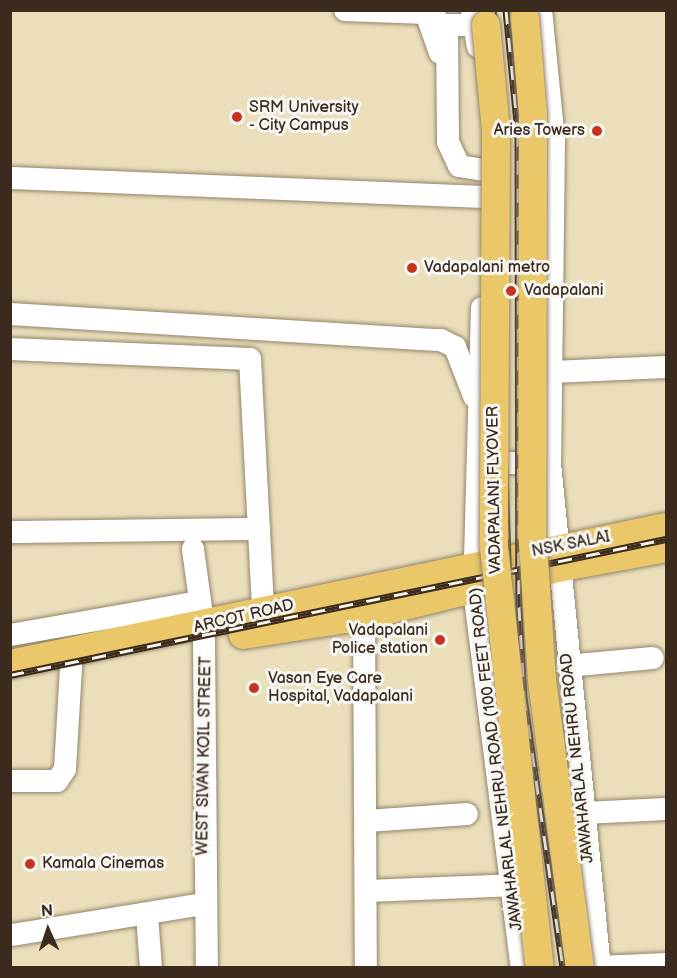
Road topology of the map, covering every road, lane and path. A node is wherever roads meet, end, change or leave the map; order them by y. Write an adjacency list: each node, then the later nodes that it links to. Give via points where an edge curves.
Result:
1 (345, 10): 4 (street)
2 (524, 10): 50 (main road, bridge, via 533,81 532,529 542,680)
3 (541, 10): 16 (street, via 554,141)
4 (426, 13): 6 (street); 7 (street, via 440,44 438,142 444,161)
5 (477, 15): 6 (street); 8 (street, JAWAHARLAL NEHRU ROAD (100 FEET ROAD)); 55 (main road, VADAPALANI FLYOVER, bridge, via 496,130 494,547)
6 (447, 25): 7 (street, via 448,142)
7 (459, 166): 8 (street)
8 (485, 170): 10 (street, JAWAHARLAL NEHRU ROAD (100 FEET ROAD))
9 (10, 178): 10 (street)
10 (485, 197): 17 (street, JAWAHARLAL NEHRU ROAD (100 FEET ROAD))
11 (10, 314): 12 (street)
12 (91, 319): 13 (street, via 86,337); 17 (street, via 441,340 455,347)
13 (10, 334)
14 (10, 349): 21 (street, via 250,359)
15 (666, 367): 16 (street)
16 (552, 372): 19 (street)
17 (478, 405): 18 (street, JAWAHARLAL NEHRU ROAD (100 FEET ROAD))
18 (477, 463): 19 (street); 26 (street, JAWAHARLAL NEHRU ROAD (100 FEET ROAD))
19 (550, 463): 25 (street)
20 (666, 527): 25 (main road, NSK SALAI)
21 (259, 529): 22 (street); 28 (street)
22 (10, 532)
23 (666, 548): 25 (main road)
24 (193, 549): 29 (street)
25 (558, 558): 26 (main road); 34 (street, JAWAHARLAL NEHRU ROAD)
26 (475, 576): 27 (main road, WEST SIVAN KOIL STREET); 28 (main road, ARCOT ROAD); 39 (street, JAWAHARLAL NEHRU ROAD (100 FEET ROAD))
27 (364, 616): 28 (main road, WEST SIVAN KOIL STREET); 43 (street)
28 (263, 622): 29 (main road, WEST SIVAN KOIL STREET)
29 (202, 623): 30 (street); 31 (main road, ARCOT ROAD); 46 (street, WEST SIVAN KOIL STREET)
30 (10, 635)
31 (131, 647): 33 (main road, ARCOT ROAD); 35 (main road, ARCOT ROAD)
32 (653, 658): 34 (street)
33 (10, 664)
34 (567, 666): 37 (street, JAWAHARLAL NEHRU ROAD)
35 (71, 667): 36 (main road, ARCOT ROAD); 38 (street, via 65,770 57,781)
36 (10, 678)
37 (580, 778): 39 (street); 41 (street, JAWAHARLAL NEHRU ROAD)
38 (10, 781)
39 (501, 786): 44 (street, JAWAHARLAL NEHRU ROAD (100 FEET ROAD))
40 (666, 809): 41 (street)
41 (584, 813): 50 (street, JAWAHARLAL NEHRU ROAD)
42 (467, 814): 43 (street)
43 (367, 820): 45 (street)
44 (513, 885): 45 (street); 54 (street, JAWAHARLAL NEHRU ROAD (100 FEET ROAD))
45 (366, 891): 53 (street)
46 (203, 904): 47 (street); 52 (street, WEST SIVAN KOIL STREET)
47 (147, 915): 48 (street); 51 (street)
48 (12, 935)
49 (666, 964): 50 (street)
50 (593, 967)
51 (151, 968)
52 (207, 968)
53 (366, 968)
54 (522, 968)
55 (540, 968)

